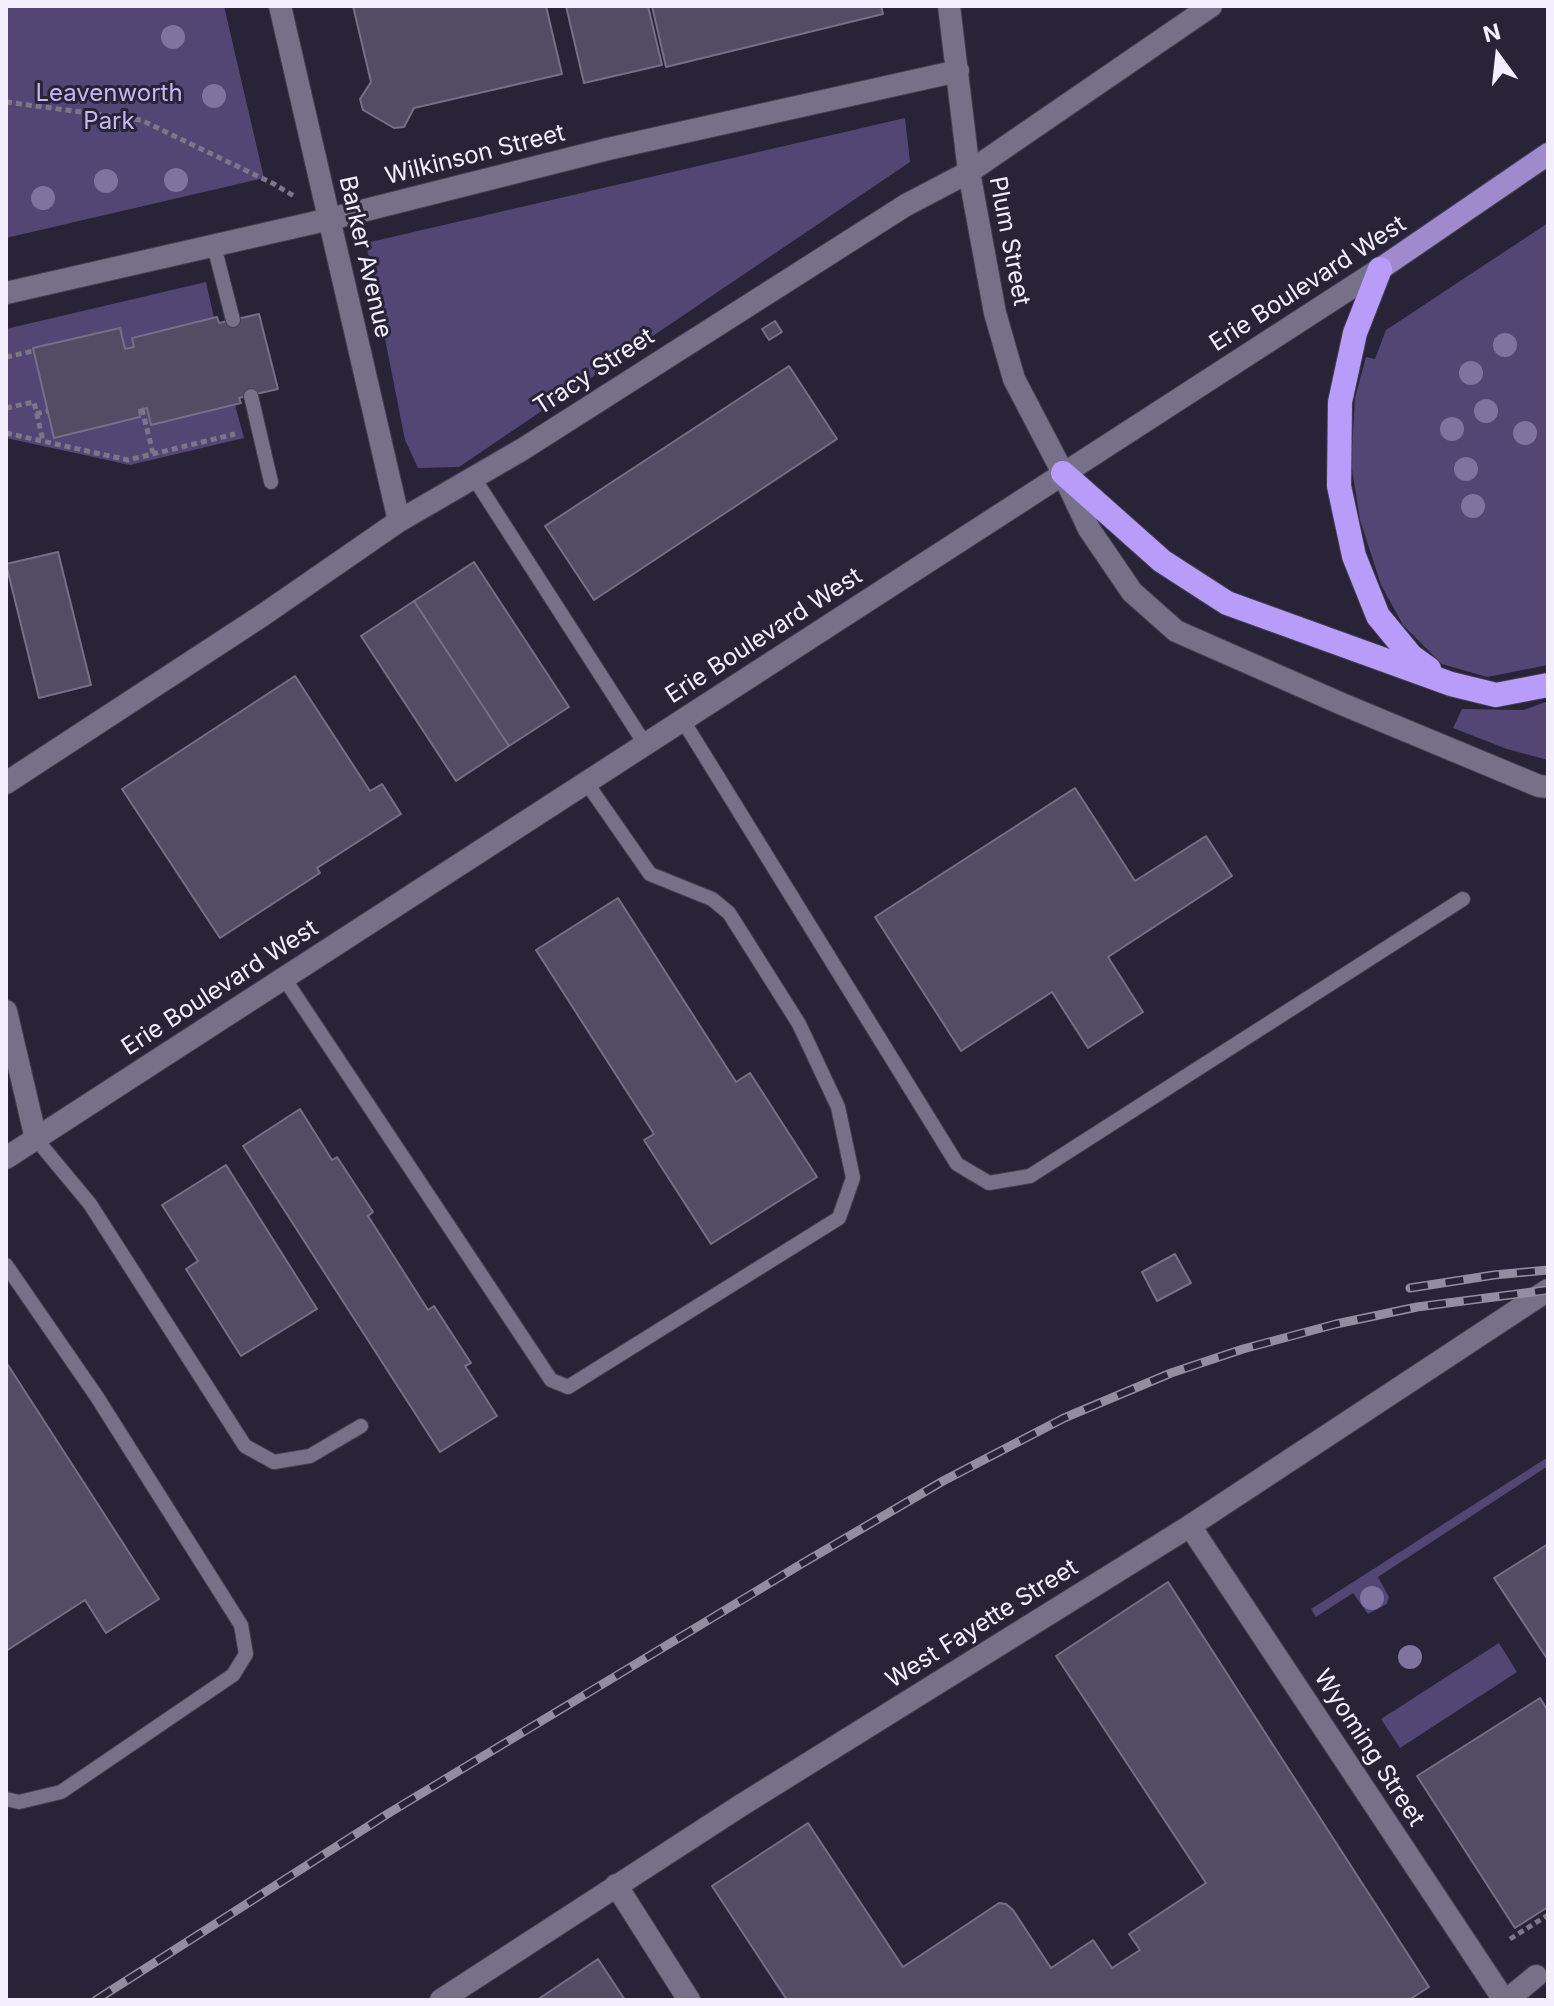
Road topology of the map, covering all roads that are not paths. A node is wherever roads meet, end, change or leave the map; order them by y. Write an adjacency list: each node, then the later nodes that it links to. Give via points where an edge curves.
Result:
1 (280, 6): 7 (street, Barker Avenue)
2 (949, 6): 4 (street, Plum Street)
3 (1211, 6): 6 (street, Tracy Street)
4 (958, 71): 6 (street, Plum Street); 7 (street, Wilkinson Street, via 608,149)
5 (1544, 157): 9 (main road, Erie Boulevard West)
6 (969, 172): 13 (street, Plum Street, via 995,313 1014,379); 14 (street, Tracy Street, via 906,205)
7 (330, 219): 8 (street, Wilkinson Street); 16 (street, Barker Avenue)
8 (214, 246): 10 (street, Wilkinson Street); 11 (lane)
9 (1380, 269): 13 (street, Erie Boulevard West); 17 (highway, via 1355,333 1340,402 1339,486 1354,556 1378,616 1411,656)
10 (6, 293)
11 (233, 320)
12 (251, 396): 15 (lane)
13 (1063, 473): 17 (highway, via 1162,561 1227,603); 19 (street, Erie Boulevard West); 23 (street, Plum Street, via 1089,529 1132,592 1176,631)
14 (474, 478): 16 (street, Tracy Street); 20 (lane)
15 (271, 482)
16 (399, 521): 22 (street, Tracy Street)
17 (1451, 684): 18 (highway, via 1496,695)
18 (1548, 685)
19 (682, 719): 20 (street, Erie Boulevard West); 24 (lane, via 957,1164 989,1183 1030,1176)
20 (645, 744): 21 (street, Erie Boulevard West)
21 (586, 782): 25 (street, Erie Boulevard West); 25 (lane, via 650,874 712,899 729,913 799,1024 838,1107 853,1178 839,1218 568,1387 551,1380)
22 (6, 783)
23 (1548, 787)
24 (1463, 899)
25 (284, 978): 27 (street, Erie Boulevard West)
26 (6, 1011): 27 (street)
27 (36, 1139): 28 (street, Erie Boulevard West); 31 (lane, via 90,1204 245,1446 274,1462 310,1456)
28 (6, 1158)
29 (6, 1265): 33 (lane, via 97,1397 241,1625 246,1654 233,1675 61,1792 19,1802)
30 (1548, 1290): 32 (street, West Fayette Street)
31 (361, 1426)
32 (1190, 1526): 34 (street, West Fayette Street); 38 (street, Wyoming Street)
33 (6, 1799)
34 (616, 1885): 36 (street, West Fayette Street); 37 (street)
35 (1536, 1976): 38 (street)
36 (441, 2000)
37 (689, 2000)
38 (1506, 2000)

